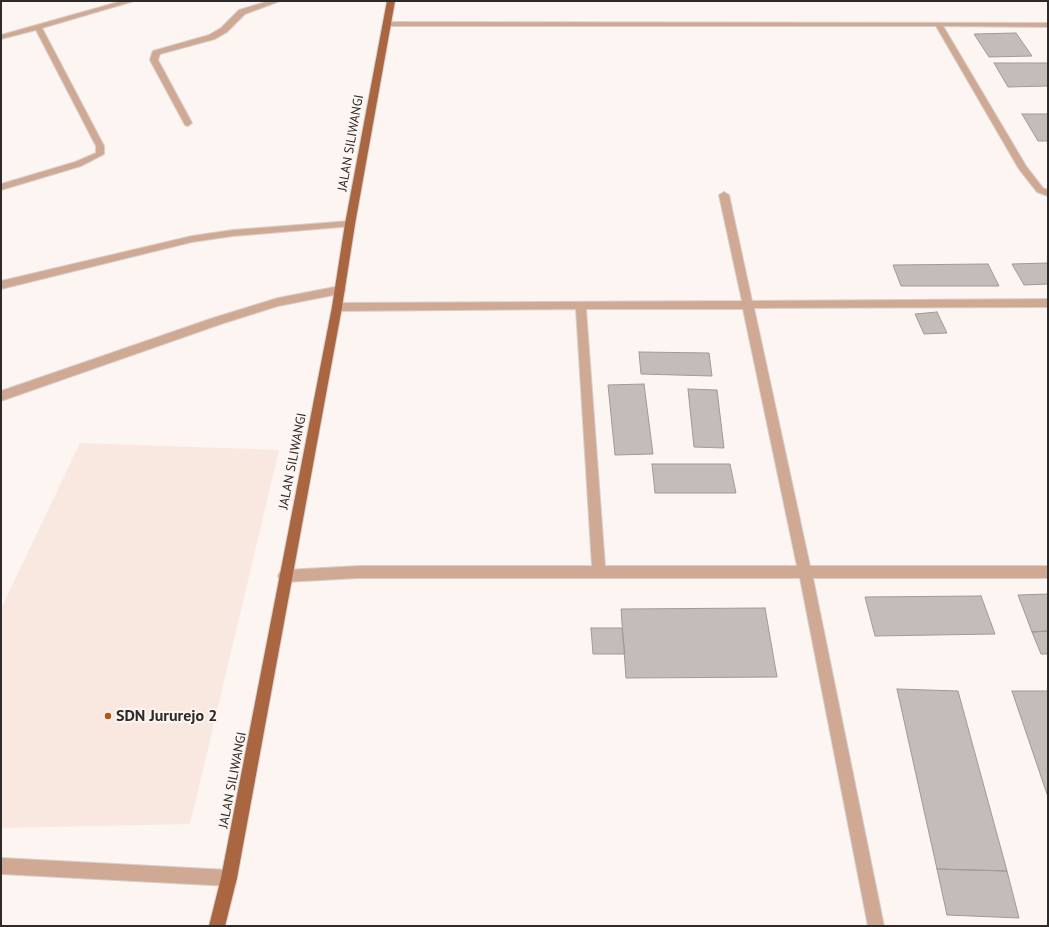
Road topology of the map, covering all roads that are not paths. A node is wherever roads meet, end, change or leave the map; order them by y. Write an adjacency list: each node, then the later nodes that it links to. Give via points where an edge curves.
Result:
1 (130, 1): 7 (street)
2 (276, 1): 9 (street, via 242,12 224,30 212,37 156,53 154,60)
3 (391, 1): 4 (main road, JALAN SILIWANGI)
4 (387, 24): 5 (street); 13 (main road, JALAN SILIWANGI)
5 (938, 24): 6 (street); 11 (street, via 1022,167 1040,190)
6 (1048, 25)
7 (38, 27): 8 (street); 10 (street, via 100,146 100,154 78,164)
8 (1, 37)
9 (188, 123)
10 (1, 187)
11 (1048, 193)
12 (724, 195): 18 (street)
13 (350, 224): 14 (street, via 205,236); 15 (main road, JALAN SILIWANGI)
14 (1, 285)
15 (340, 290): 19 (main road, JALAN SILIWANGI); 20 (street, via 255,309)
16 (1048, 303): 18 (street)
17 (581, 306): 18 (street); 19 (street); 21 (street)
18 (748, 306): 22 (street)
19 (337, 307): 24 (main road, JALAN SILIWANGI)
20 (1, 396)
21 (599, 571): 22 (street); 24 (street, via 359,572)
22 (805, 572): 23 (street); 28 (street)
23 (1048, 572)
24 (285, 576): 26 (main road, JALAN SILIWANGI)
25 (1, 866): 26 (street)
26 (229, 878): 27 (main road, JALAN SILIWANGI)
27 (218, 926)
28 (876, 926)

